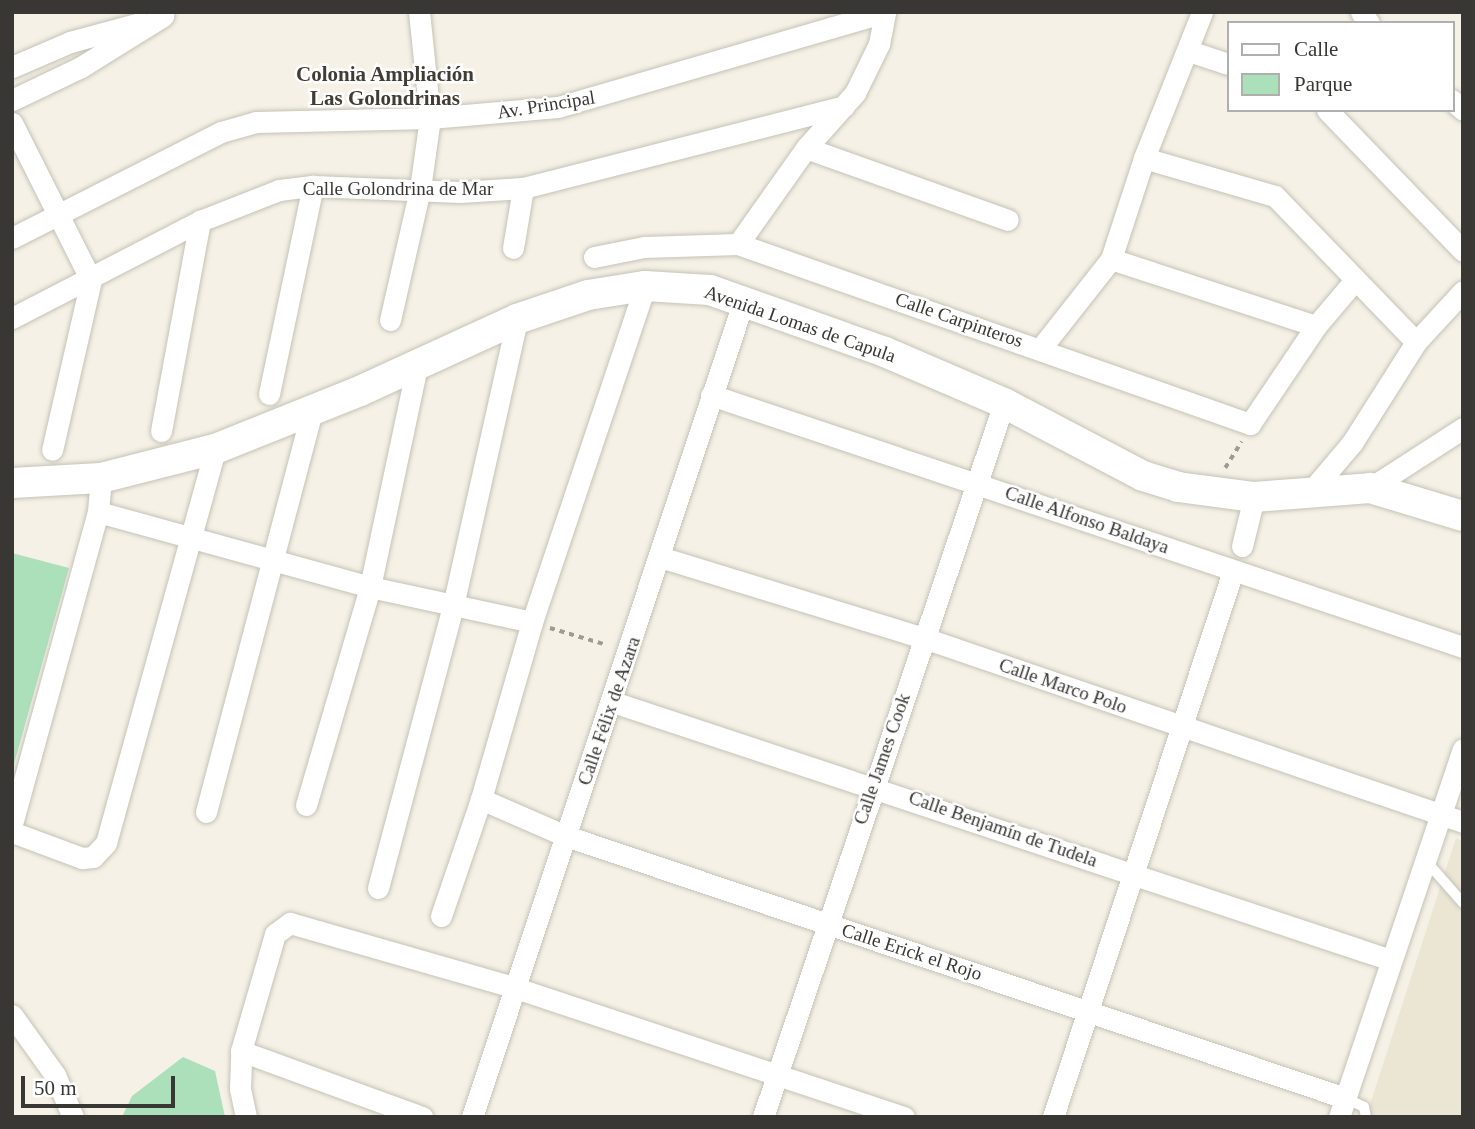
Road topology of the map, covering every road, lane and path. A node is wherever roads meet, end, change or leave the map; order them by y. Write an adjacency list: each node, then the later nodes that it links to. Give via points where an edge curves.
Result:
1 (419, 12): 11 (street)
2 (884, 12): 9 (street, via 868,71); 11 (street, Av. Principal, via 558,107)
3 (1202, 12): 5 (street, Calle Carpinteros)
4 (167, 14): 7 (street, via 70,42); 8 (street, via 81,67)
5 (1189, 51): 6 (street); 14 (street, Calle Carpinteros)
6 (1226, 63)
7 (12, 67)
8 (12, 100)
9 (844, 106): 13 (street); 16 (street, Calle Golondrina de Mar)
10 (1329, 112): 24 (street)
11 (429, 118): 17 (street); 18 (street, Av. Principal, via 257,122 221,132)
12 (12, 123): 18 (street)
13 (806, 148): 19 (street); 22 (street)
14 (1144, 158): 26 (street, Calle Carpinteros); 28 (street, via 1275,196)
15 (313, 186): 17 (street, Calle Golondrina de Mar); 20 (street, Calle Golondrina de Mar, via 251,198); 39 (street)
16 (523, 187): 17 (street, Calle Golondrina de Mar, via 460,192); 23 (street)
17 (420, 189): 34 (street)
18 (56, 217): 21 (street, Av. Principal); 27 (street)
19 (1008, 220)
20 (200, 221): 27 (street, Calle Golondrina de Mar); 45 (street)
21 (12, 238)
22 (738, 244): 25 (street, Calle Carpinteros, via 644,247); 37 (street, Calle Carpinteros)
23 (513, 248)
24 (1463, 251)
25 (594, 257)
26 (1111, 259): 35 (street); 37 (street, Calle Carpinteros)
27 (91, 280): 32 (street, Calle Golondrina de Mar); 47 (street)
28 (1355, 281): 35 (street); 36 (street)
29 (645, 286): 31 (street, Avenida Lomas de Capula, via 710,290); 33 (street, Avenida Lomas de Capula, via 587,295); 64 (street)
30 (1459, 301): 36 (street)
31 (743, 303): 40 (street, Calle Félix de Azara); 41 (street, Avenida Lomas de Capula, via 885,352)
32 (12, 318)
33 (517, 319): 38 (street, Avenida Lomas de Capula); 63 (street)
34 (390, 320)
35 (1315, 326): 43 (street)
36 (1416, 342): 53 (street, via 1352,443)
37 (1041, 348): 43 (street)
38 (418, 362): 42 (street, Avenida Lomas de Capula); 62 (street)
39 (269, 394)
40 (711, 395): 49 (street, Calle Alfonso Baldaya); 59 (street, Calle Félix de Azara)
41 (1004, 403): 49 (street, Calle James Cook); 52 (street, Avenida Lomas de Capula, via 1143,475)
42 (312, 411): 46 (street, Avenida Lomas de Capula); 60 (street)
43 (1250, 424): 52 (path, via 1232,460)
44 (1463, 428): 51 (street)
45 (161, 431)
46 (215, 449): 48 (street, Avenida Lomas de Capula); 57 (street)
47 (52, 450)
48 (101, 478): 50 (street, Avenida Lomas de Capula); 55 (street)
49 (978, 482): 61 (street, Calle Alfonso Baldaya); 65 (street, Calle James Cook)
50 (12, 483)
51 (1370, 488): 53 (street, Avenida Lomas de Capula); 56 (street, Avenida Lomas de Capula)
52 (1203, 493): 54 (street, Avenida Lomas de Capula)
53 (1307, 496): 54 (street, Avenida Lomas de Capula)
54 (1254, 497): 58 (street)
55 (98, 512): 57 (street); 77 (street)
56 (1463, 516)
57 (189, 535): 60 (street); 78 (street, via 106,843 93,858 82,858)
58 (1242, 546)
59 (660, 557): 65 (street, Calle Marco Polo); 67 (street, Calle Félix de Azara)
60 (273, 560): 62 (street); 74 (street)
61 (1234, 571): 66 (street, Calle Alfonso Baldaya); 69 (street)
62 (370, 587): 63 (street); 73 (street)
63 (453, 606): 64 (street); 82 (street)
64 (532, 622): 67 (path); 72 (street)
65 (923, 638): 69 (street, Calle Marco Polo); 71 (street, Calle James Cook)
66 (1463, 647)
67 (629, 652): 68 (street, Calle Félix de Azara)
68 (613, 702): 71 (street, Calle Benjamín de Tudela); 79 (street, Calle Félix de Azara)
69 (1181, 727): 75 (street, Calle Marco Polo); 81 (street)
70 (1463, 749): 75 (street)
71 (873, 785): 81 (street, Calle Benjamín de Tudela); 85 (street, Calle James Cook)
72 (481, 799): 79 (street, Calle Erick el Rojo); 84 (street)
73 (306, 805)
74 (206, 812)
75 (1440, 815): 76 (street, Calle Marco Polo); 80 (street)
76 (1463, 822)
77 (12, 824)
78 (12, 832)
79 (566, 836): 85 (street, Calle Erick el Rojo); 87 (street, Calle Félix de Azara)
80 (1426, 861): 83 (lane); 86 (street)
81 (1134, 874): 86 (street, Calle Benjamín de Tudela); 88 (street)
82 (378, 888)
83 (1463, 903)
84 (440, 916)
85 (826, 925): 88 (street, Calle Erick el Rojo); 91 (street, Calle James Cook)
86 (1391, 960): 92 (street)
87 (513, 987): 90 (street, via 299,923 282,926 275,934); 91 (street); 96 (street, Calle Félix de Azara)
88 (1088, 1010): 92 (street, Calle Erick el Rojo); 99 (street)
89 (12, 1016): 93 (street, via 37,1044)
90 (241, 1051): 94 (street, via 240,1089); 95 (street)
91 (777, 1074): 97 (street, Calle James Cook); 98 (street)
92 (1342, 1108): 100 (lane, via 1364,1107)
93 (73, 1117)
94 (246, 1117)
95 (422, 1117)
96 (471, 1117)
97 (763, 1117)
98 (904, 1117)
99 (1053, 1117)
100 (1366, 1117)

